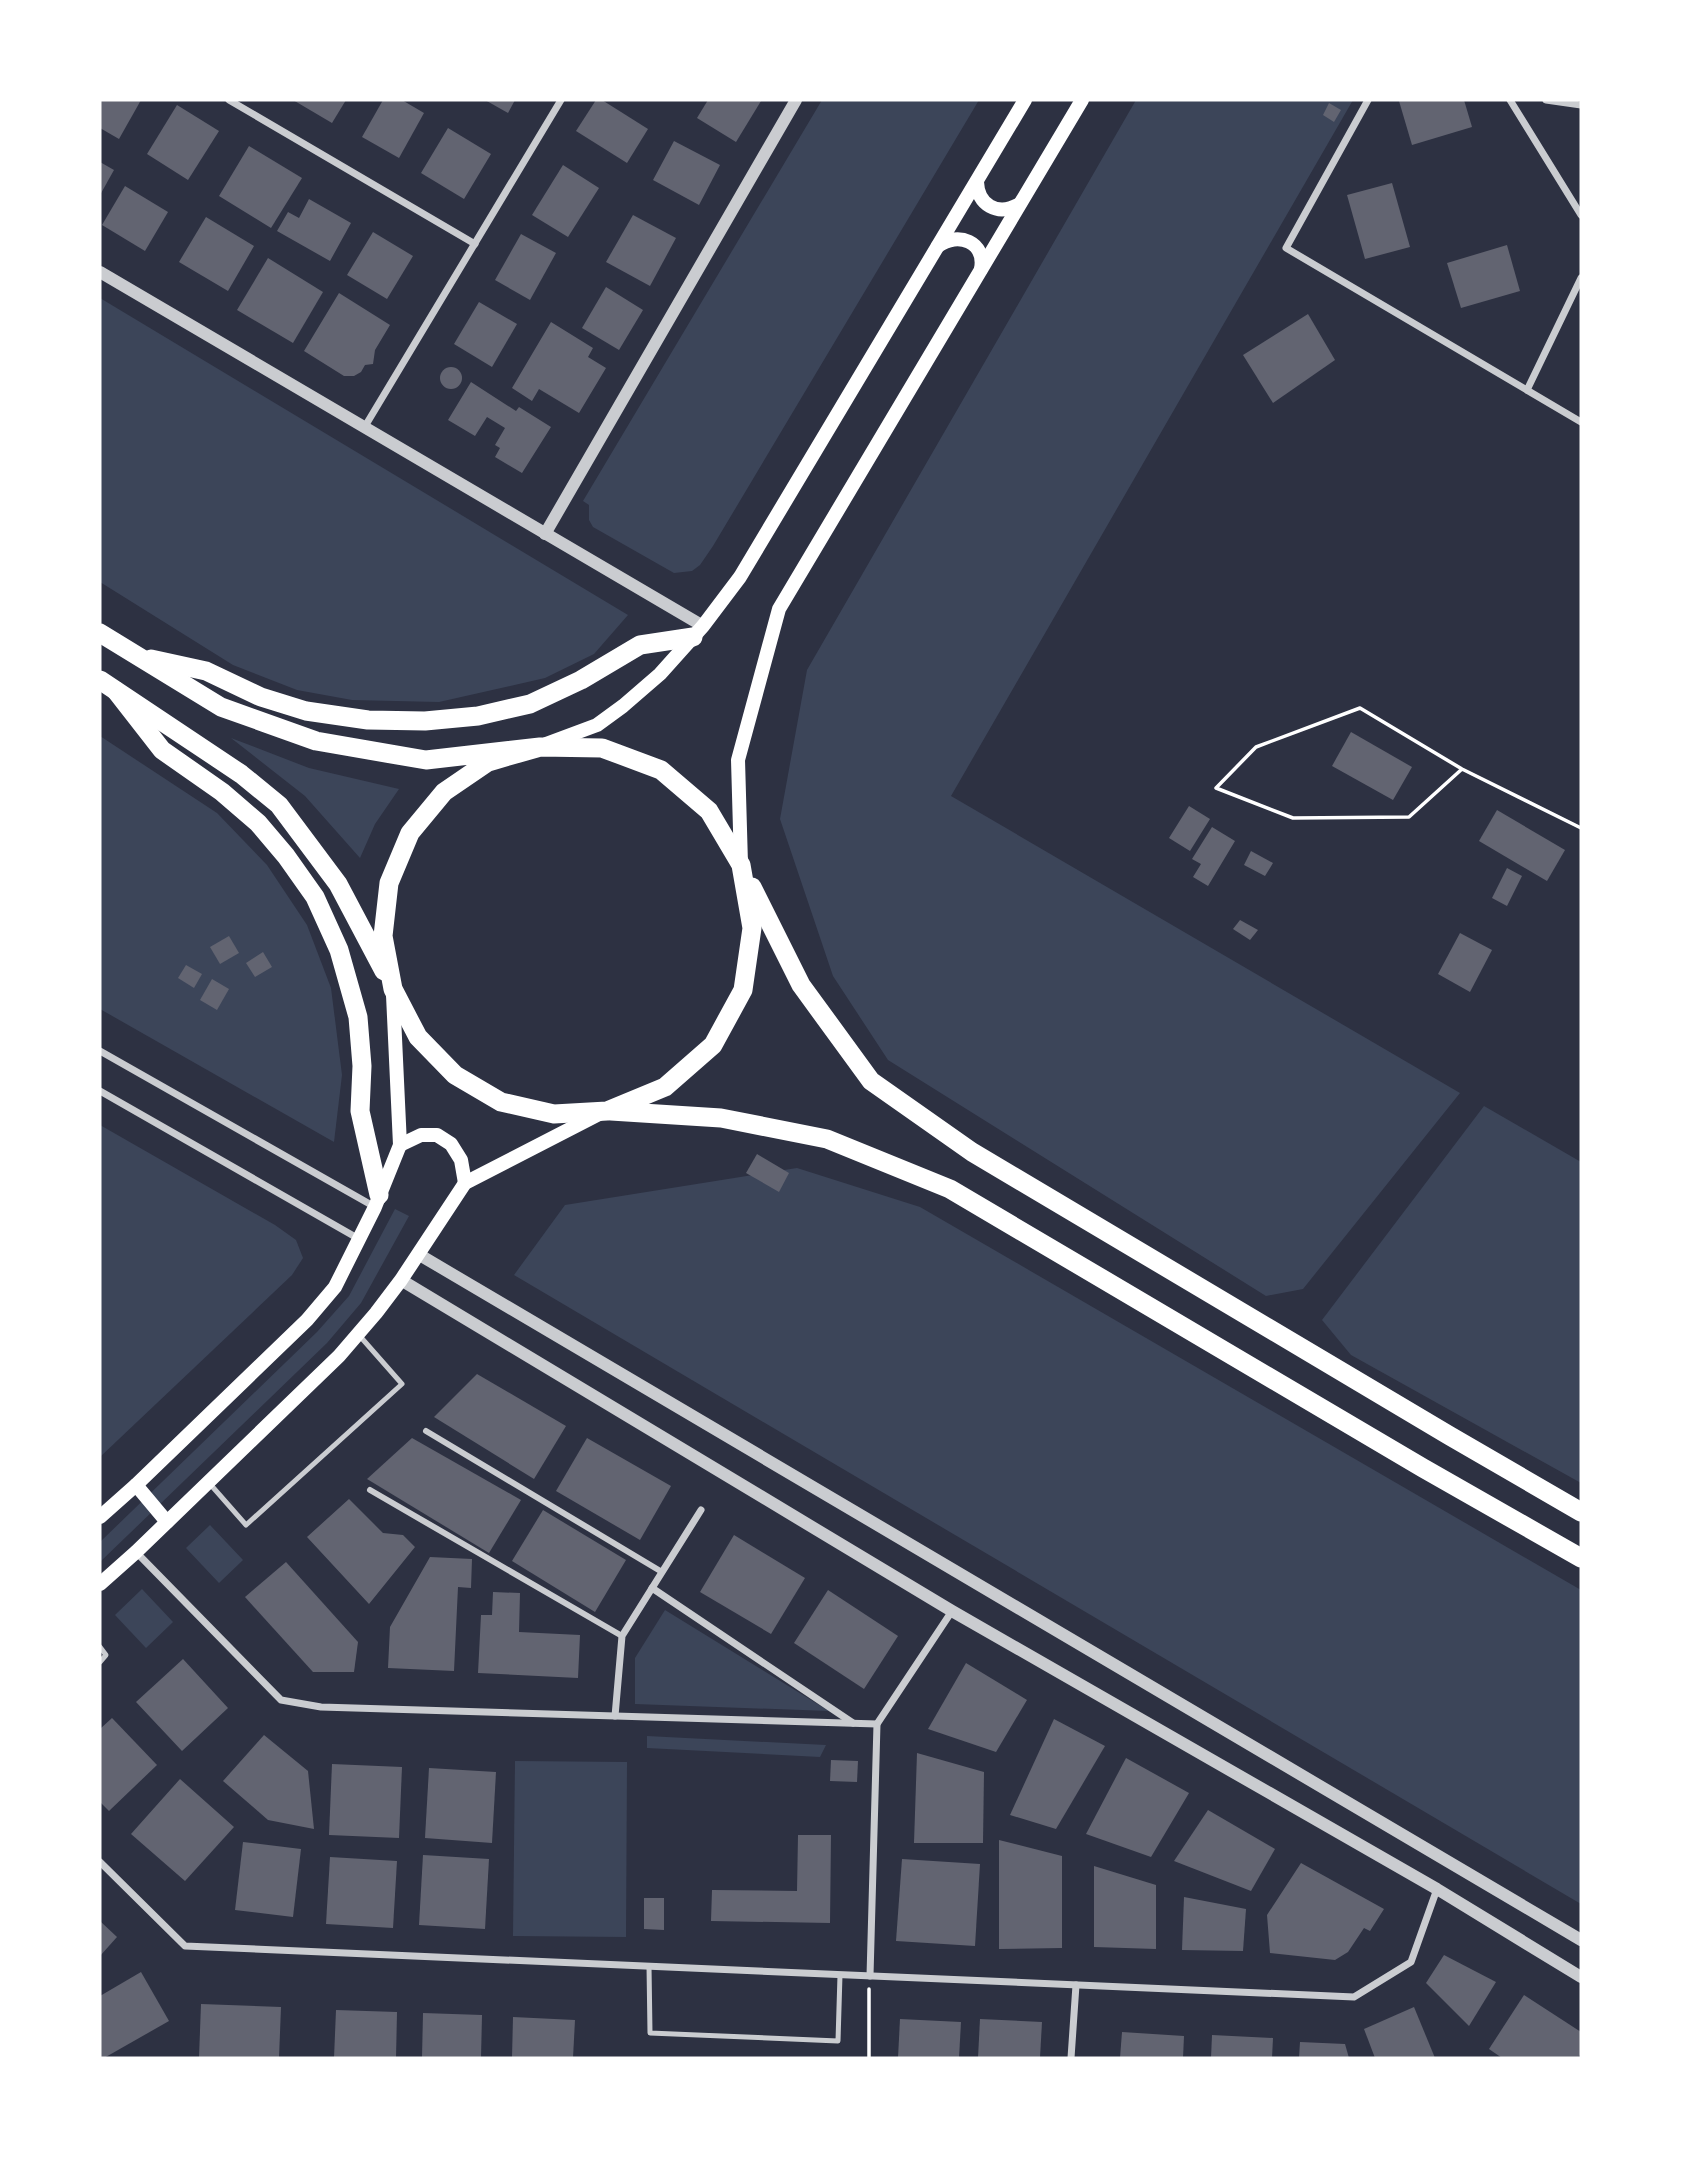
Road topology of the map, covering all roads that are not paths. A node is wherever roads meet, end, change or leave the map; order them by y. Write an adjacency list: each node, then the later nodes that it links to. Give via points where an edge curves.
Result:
1 (229, 100): 13 (street)
2 (561, 100): 13 (street)
3 (796, 100): 21 (street)
4 (1026, 100): 10 (main road)
5 (1082, 100): 11 (main road)
6 (1368, 100): 18 (street, via 1286,248)
7 (1510, 100): 12 (street)
8 (1546, 100): 9 (street)
9 (1581, 106)
10 (977, 182): 11 (main road, via 980,197 990,207 1004,211); 14 (main road)
11 (1018, 205): 15 (main road)
12 (1581, 215)
13 (475, 244): 20 (street)
14 (938, 246): 15 (main road, via 953,239 970,242 980,254); 22 (main road, via 740,577)
15 (981, 270): 27 (main road, via 779,609 738,760)
16 (100, 272): 20 (street)
17 (1581, 278): 18 (street)
18 (1527, 390): 19 (street)
19 (1581, 422)
20 (364, 428): 21 (street)
21 (545, 534): 22 (street)
22 (698, 631): 24 (highway, via 640,645 530,704 478,716 425,721 368,720 306,711 206,671); 26 (main road, via 660,674 623,706 597,725)
23 (100, 634): 24 (highway)
24 (136, 655): 26 (highway, via 221,707 316,741 426,760)
25 (108, 686): 28 (highway, via 241,774 279,805 338,884); 34 (highway, via 162,750 258,823 315,897 339,950 358,1017 360,1111)
26 (540, 747): 27 (highway, via 602,748 661,770 709,811); 28 (highway, via 488,762 444,792 410,833 389,883 384,923)
27 (741, 865): 31 (highway, via 752,928 743,990 713,1045 665,1087); 44 (highway, via 801,985 871,1081 972,1152)
28 (393, 989): 31 (highway, via 418,1037 455,1075 501,1102 554,1114); 32 (main road)
29 (100, 1051): 34 (street)
30 (100, 1091): 35 (street)
31 (607, 1111): 33 (main road); 48 (highway, via 722,1118 827,1139 950,1189)
32 (400, 1145): 33 (main road, via 421,1135 437,1135 451,1144 461,1160); 34 (main road)
33 (465, 1183): 36 (main road)
34 (377, 1201): 35 (main road)
35 (359, 1239): 41 (main road, via 335,1287 307,1320)
36 (418, 1254): 37 (main road); 61 (street)
37 (401, 1280): 38 (main road); 52 (street)
38 (358, 1334): 40 (main road); 40 (lane, via 402,1384 246,1525)
39 (426, 1431): 49 (street)
40 (208, 1482): 46 (main road)
41 (136, 1485): 45 (main road); 46 (main road)
42 (370, 1490): 53 (street)
43 (701, 1510): 49 (street)
44 (1581, 1511)
45 (100, 1517)
46 (167, 1521): 47 (main road)
47 (136, 1552): 50 (main road); 56 (street, via 281,1700 321,1707)
48 (1581, 1558)
49 (662, 1572): 51 (street)
50 (100, 1584)
51 (652, 1588): 53 (street); 57 (street)
52 (952, 1611): 58 (street); 60 (street)
53 (622, 1636): 56 (street)
54 (100, 1647): 55 (lane, via 107,1655)
55 (100, 1662)
56 (615, 1716): 57 (street)
57 (854, 1723): 58 (street)
58 (877, 1724): 64 (street)
59 (100, 1862): 62 (street, via 186,1946)
60 (1437, 1889): 65 (street); 66 (street, via 1411,1962 1354,1997)
61 (1581, 1940)
62 (649, 1966): 63 (street); 63 (lane, via 650,2032 744,2037 838,2041)
63 (840, 1975): 64 (street)
64 (870, 1976): 66 (street)
65 (1581, 1978)
66 (1076, 1985): 67 (street)
67 (1072, 2058)

